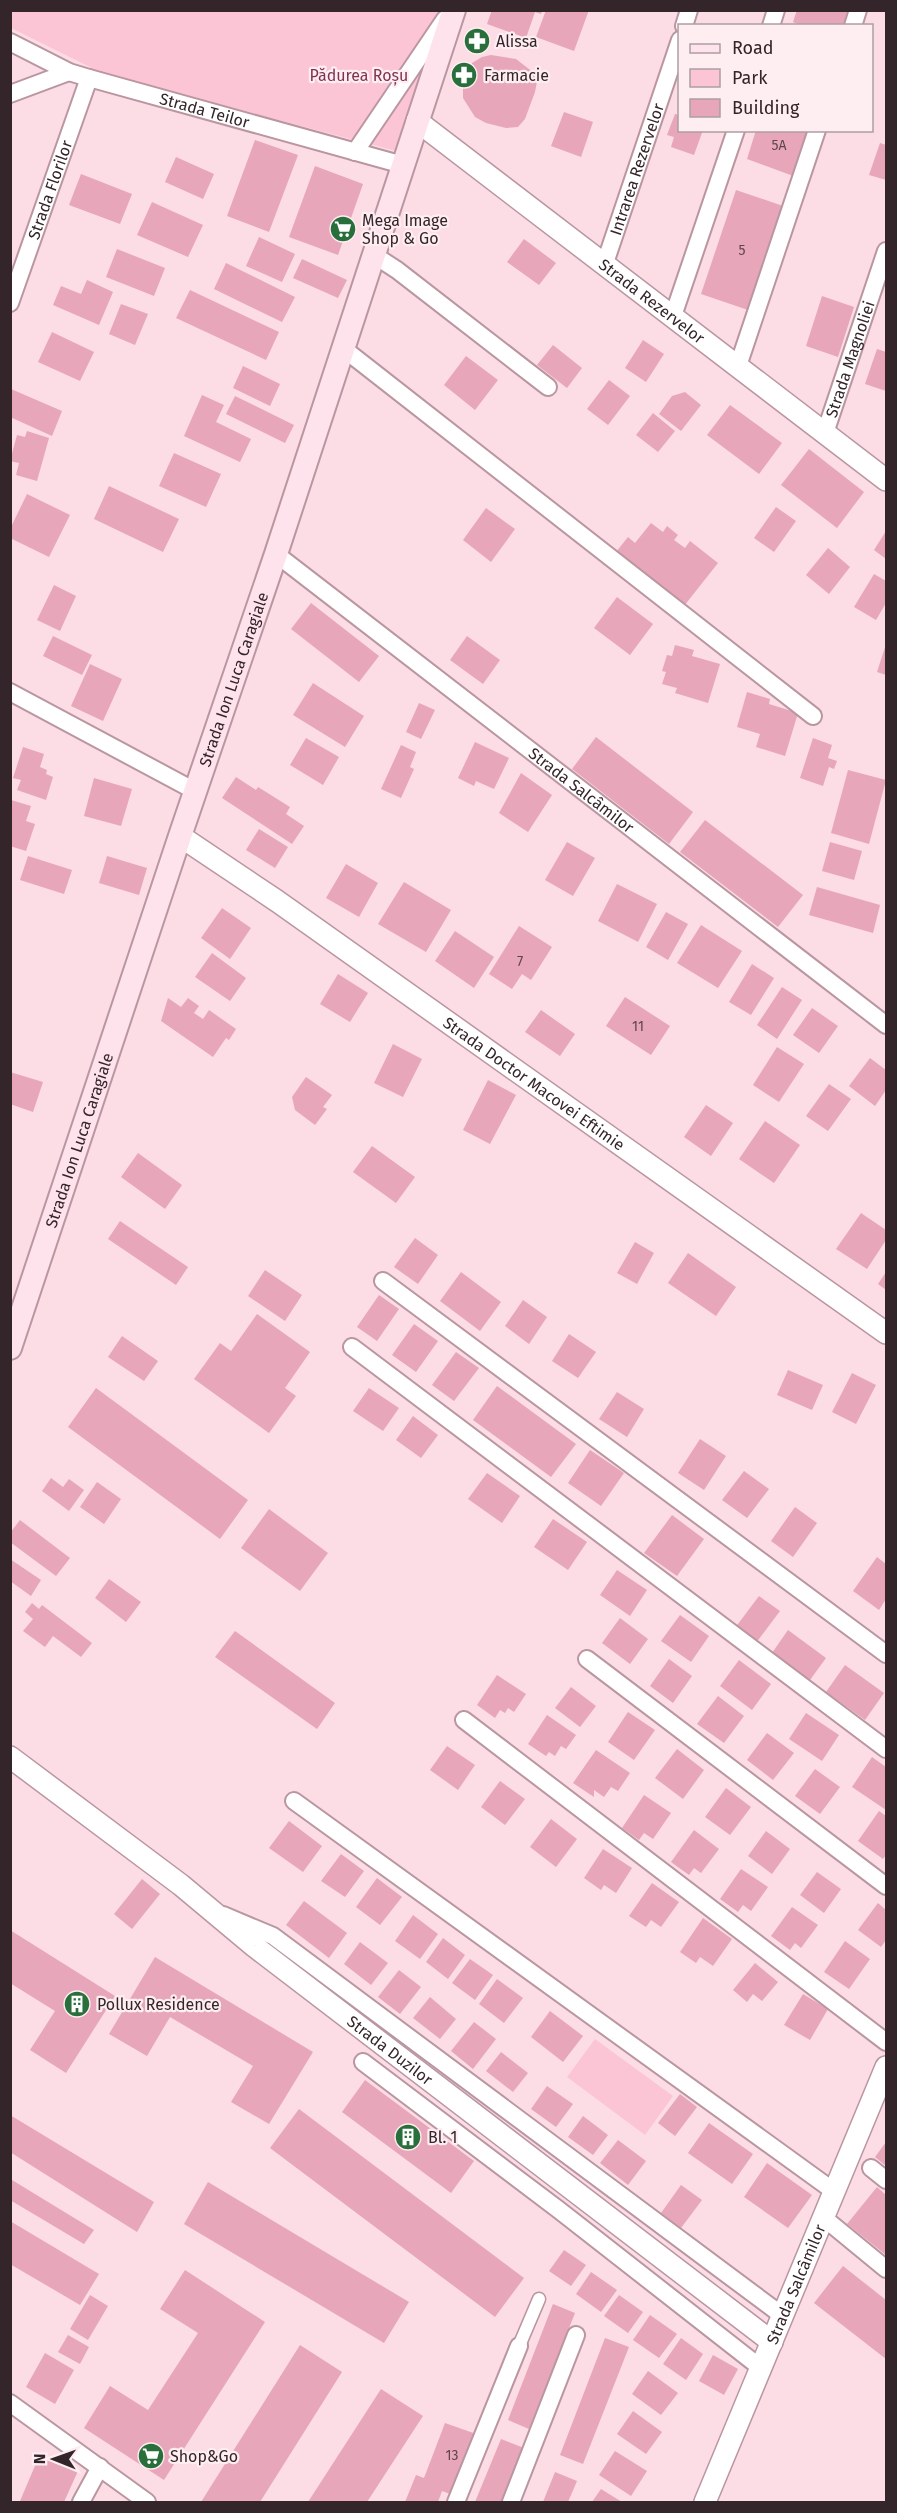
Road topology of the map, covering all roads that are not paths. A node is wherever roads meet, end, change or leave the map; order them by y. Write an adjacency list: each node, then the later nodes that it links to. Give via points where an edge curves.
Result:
1 (453, 10): 7 (main road, Strada Ion Luca Caragiale); 10 (street)
2 (10, 42): 4 (street, Strada Teilor)
3 (678, 46): 14 (street, Intrarea Rezervelor)
4 (69, 72): 5 (street, Strada Teilor); 6 (street)
5 (89, 78): 10 (street, Strada Teilor); 15 (street, Strada Florilor)
6 (10, 94)
7 (417, 121): 11 (main road, Strada Ion Luca Caragiale); 14 (street, Strada Rezervelor)
8 (735, 132): 16 (street)
9 (816, 132): 18 (street)
10 (355, 152): 11 (street, Strada Teilor)
11 (403, 165): 13 (main road, Strada Ion Luca Caragiale)
12 (886, 251): 20 (street, Strada Magnoliei)
13 (374, 255): 17 (main road, Strada Ion Luca Caragiale); 19 (street)
14 (605, 263): 16 (street, Strada Rezervelor)
15 (10, 303)
16 (673, 316): 18 (street, Strada Rezervelor)
17 (344, 349): 22 (main road, Strada Ion Luca Caragiale); 24 (street)
18 (738, 366): 20 (street, Strada Rezervelor)
19 (548, 387)
20 (825, 433): 21 (street, Strada Rezervelor)
21 (886, 480)
22 (276, 554): 25 (main road, Strada Ion Luca Caragiale); 27 (street, Strada Salcâmilor)
23 (10, 692): 25 (street)
24 (813, 716)
25 (195, 791): 26 (main road, Strada Ion Luca Caragiale)
26 (180, 836): 29 (street, Strada Doctor Macovei Eftimie); 31 (main road, Strada Ion Luca Caragiale)
27 (886, 1025)
28 (383, 1281): 32 (street)
29 (886, 1333)
30 (352, 1347): 35 (street)
31 (10, 1348)
32 (886, 1654)
33 (587, 1659): 38 (street)
34 (464, 1720): 40 (street)
35 (886, 1749)
36 (10, 1757): 39 (street, Strada Duzilor)
37 (294, 1801): 45 (street)
38 (886, 1886)
39 (213, 1911): 49 (street, via 273,1936); 51 (street, Strada Duzilor)
40 (886, 2042)
41 (363, 2062): 53 (street)
42 (886, 2071): 45 (street, Strada Salcâmilor)
43 (871, 2168): 44 (street)
44 (886, 2180)
45 (835, 2192): 46 (street, Strada Salcâmilor)
46 (824, 2218): 47 (street); 49 (street, Strada Salcâmilor)
47 (886, 2269)
48 (539, 2299): 52 (street)
49 (783, 2316): 51 (street, Strada Salcâmilor)
50 (576, 2335): 59 (street)
51 (772, 2342): 53 (street, Strada Salcâmilor)
52 (519, 2346): 58 (street)
53 (761, 2368): 60 (street, Strada Salcâmilor)
54 (10, 2403): 55 (street)
55 (99, 2467): 56 (street); 57 (street)
56 (81, 2502)
57 (147, 2502)
58 (456, 2502)
59 (511, 2502)
60 (705, 2502)

